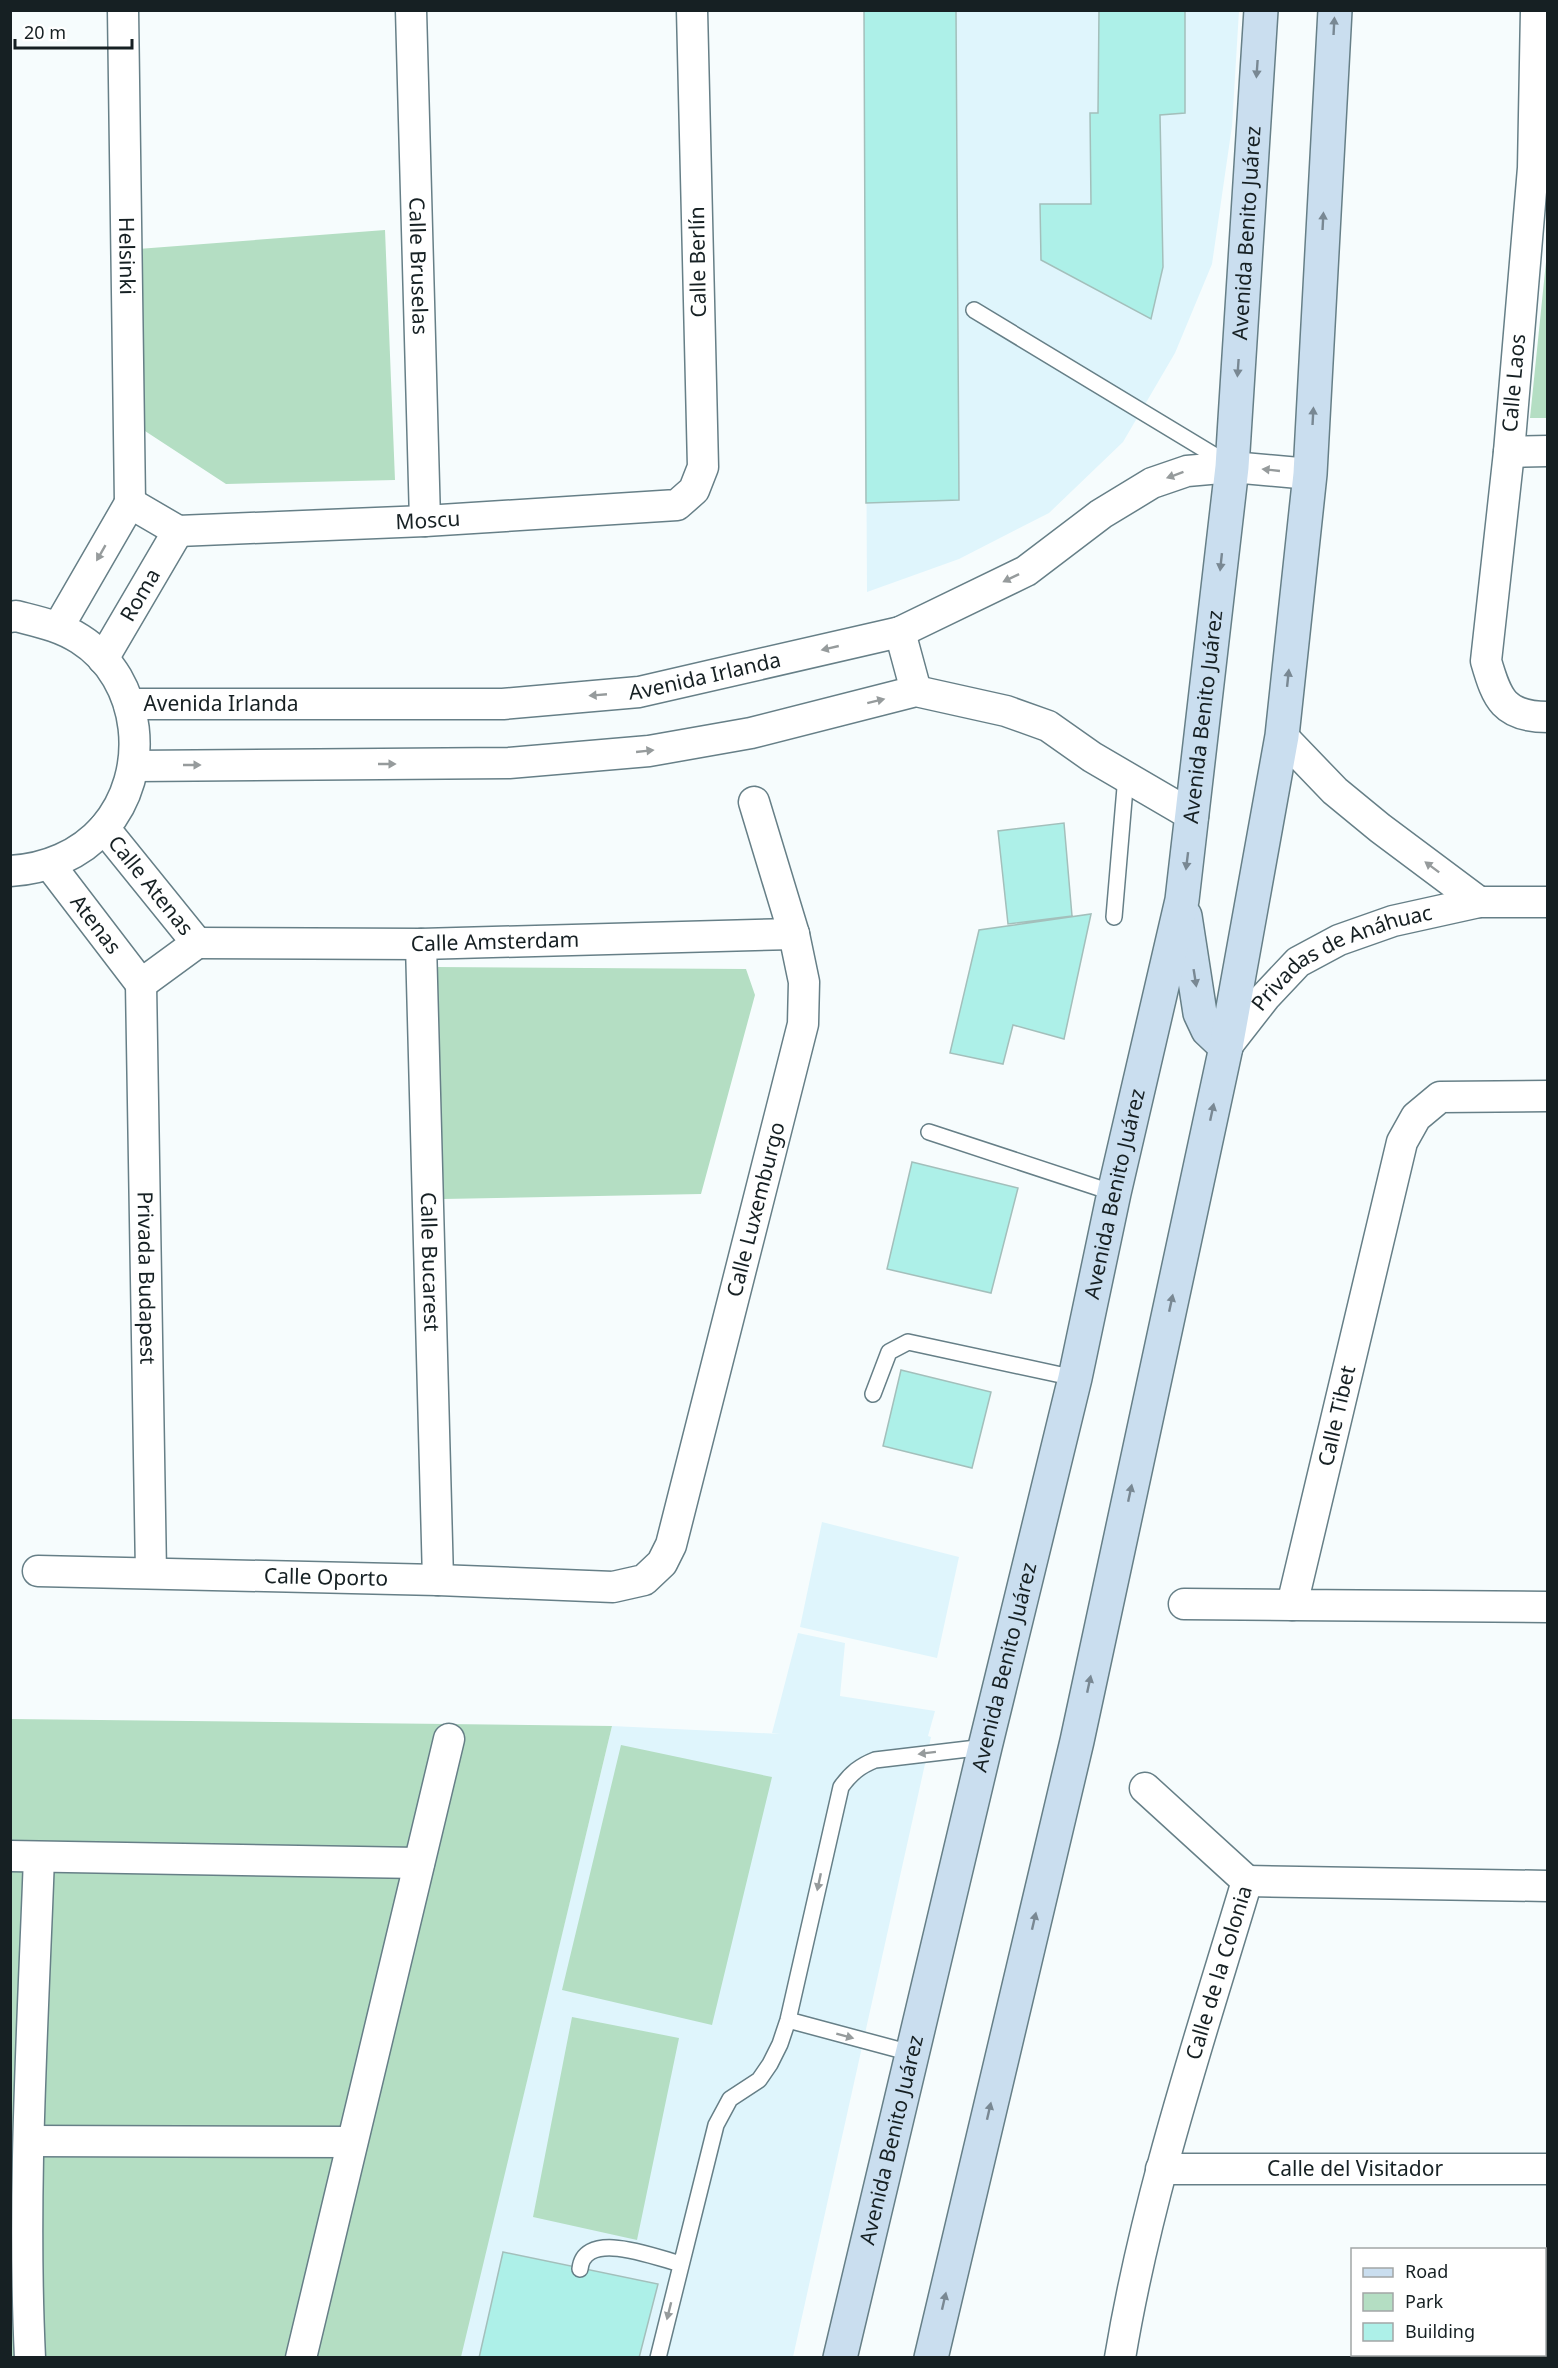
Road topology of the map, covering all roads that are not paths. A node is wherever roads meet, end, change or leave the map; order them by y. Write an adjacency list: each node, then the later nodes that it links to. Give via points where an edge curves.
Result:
1 (123, 10): 13 (street, Helsinki)
2 (411, 10): 15 (street, Calle Bruselas)
3 (692, 10): 14 (street, Calle Berlín, via 703,466 694,490)
4 (1261, 10): 11 (main road, Avenida Benito Juárez, one-way to 11)
5 (1335, 10): 12 (main road, one-way to 5)
6 (1536, 10): 7 (street, Calle Laos)
7 (1540, 168): 10 (street, Calle Laos)
8 (974, 310): 11 (lane)
9 (1548, 451): 10 (street)
10 (1509, 452): 23 (street, Calle Laos, via 1486,661 1494,689 1509,709 1531,717)
11 (1232, 466): 12 (street, Avenida Irlanda, one-way to 11); 19 (street, Avenida Irlanda, one-way to 19, via 1187,471 1152,483 1101,514 1026,571); 28 (main road, Avenida Benito Juárez, one-way to 28)
12 (1310, 474): 24 (main road, one-way to 12)
13 (130, 502): 16 (street); 18 (street, one-way to 18)
14 (677, 505): 15 (street, Moscu)
15 (424, 521): 16 (street, Moscu)
16 (178, 531): 20 (street, Roma)
17 (10, 617): 18 (street, Avenida Irlanda)
18 (59, 626): 20 (street, Avenida Irlanda)
19 (900, 632): 21 (street); 22 (street, Avenida Irlanda, one-way to 22, via 639,692 503,704)
20 (103, 659): 22 (street, Avenida Irlanda, via 119,680)
21 (916, 691): 25 (street, one-way to 21, via 509,763 649,752 751,733); 26 (street, via 1006,711 1048,726)
22 (129, 704): 25 (street, Avenida Irlanda, via 135,734)
23 (1548, 717)
24 (1282, 736): 33 (street, Privadas de Anáhuac, one-way to 24, via 1335,791); 40 (main road)
25 (134, 766): 29 (street, Avenida Irlanda, via 123,799)
26 (1125, 776): 28 (street); 35 (lane)
27 (753, 802): 36 (street, Calle Luxemburgo)
28 (1193, 816): 32 (main road, Avenida Benito Juárez, one-way to 32)
29 (104, 828): 30 (street, Avenida Irlanda, via 79,850); 37 (street, Calle Atenas)
30 (50, 865): 31 (street, Avenida Irlanda); 39 (street, Atenas)
31 (10, 871)
32 (1182, 900): 40 (main road, one-way to 40, via 1200,1013 1208,1030); 43 (main road, Avenida Benito Juárez)
33 (1479, 902): 34 (street, Privadas de Anáhuac); 40 (street, Privadas de Anáhuac, via 1393,921 1339,940 1298,962)
34 (1548, 902)
35 (1114, 917)
36 (794, 934): 38 (street, Calle Amsterdam); 49 (street, Calle Luxemburgo, via 804,982 803,1024 671,1545 662,1563 644,1580)
37 (196, 943): 38 (street, Calle Amsterdam); 39 (street)
38 (421, 944): 48 (street, Calle Bucarest)
39 (141, 984): 47 (street, Privada Budapest)
40 (1226, 1047): 72 (main road, one-way to 40, via 1077,1741)
41 (1548, 1096): 51 (street, Calle Tibet, via 1440,1097 1416,1117 1402,1142)
42 (929, 1132): 43 (lane)
43 (1114, 1193): 44 (main road, Avenida Benito Juárez)
44 (1075, 1378): 45 (lane, via 908,1342 889,1352); 54 (main road, Avenida Benito Juárez)
45 (873, 1394)
46 (38, 1571): 47 (street, Calle Oporto)
47 (151, 1573): 48 (street, Calle Oporto)
48 (438, 1580): 49 (street, Calle Oporto)
49 (614, 1587)
50 (1184, 1604): 51 (street)
51 (1292, 1605): 52 (street)
52 (1548, 1606)
53 (449, 1739): 57 (street)
54 (985, 1747): 60 (lane, one-way to 60, via 875,1760 850,1774 841,1787); 61 (main road, Avenida Benito Juárez)
55 (1145, 1788): 58 (street)
56 (25, 1857): 57 (street); 62 (street)
57 (419, 1863): 63 (street)
58 (1247, 1881): 59 (street, Calle de la Colonia); 64 (street, Calle de la Colonia)
59 (1548, 1886)
60 (788, 2020): 61 (lane, one-way to 61); 66 (lane, via 780,2044 759,2080 730,2099 719,2117)
61 (911, 2053): 71 (main road, Avenida Benito Juárez)
62 (29, 2141): 63 (street); 68 (street, via 26,2288)
63 (352, 2142): 69 (street)
64 (1161, 2169): 65 (street, Calle del Visitador); 73 (street, Calle de la Colonia)
65 (1548, 2169)
66 (681, 2264): 67 (lane, via 601,2247 587,2252); 70 (lane, one-way to 70)
67 (580, 2269)
68 (30, 2358)
69 (301, 2358)
70 (658, 2358)
71 (840, 2358)
72 (931, 2358)
73 (1120, 2358)

